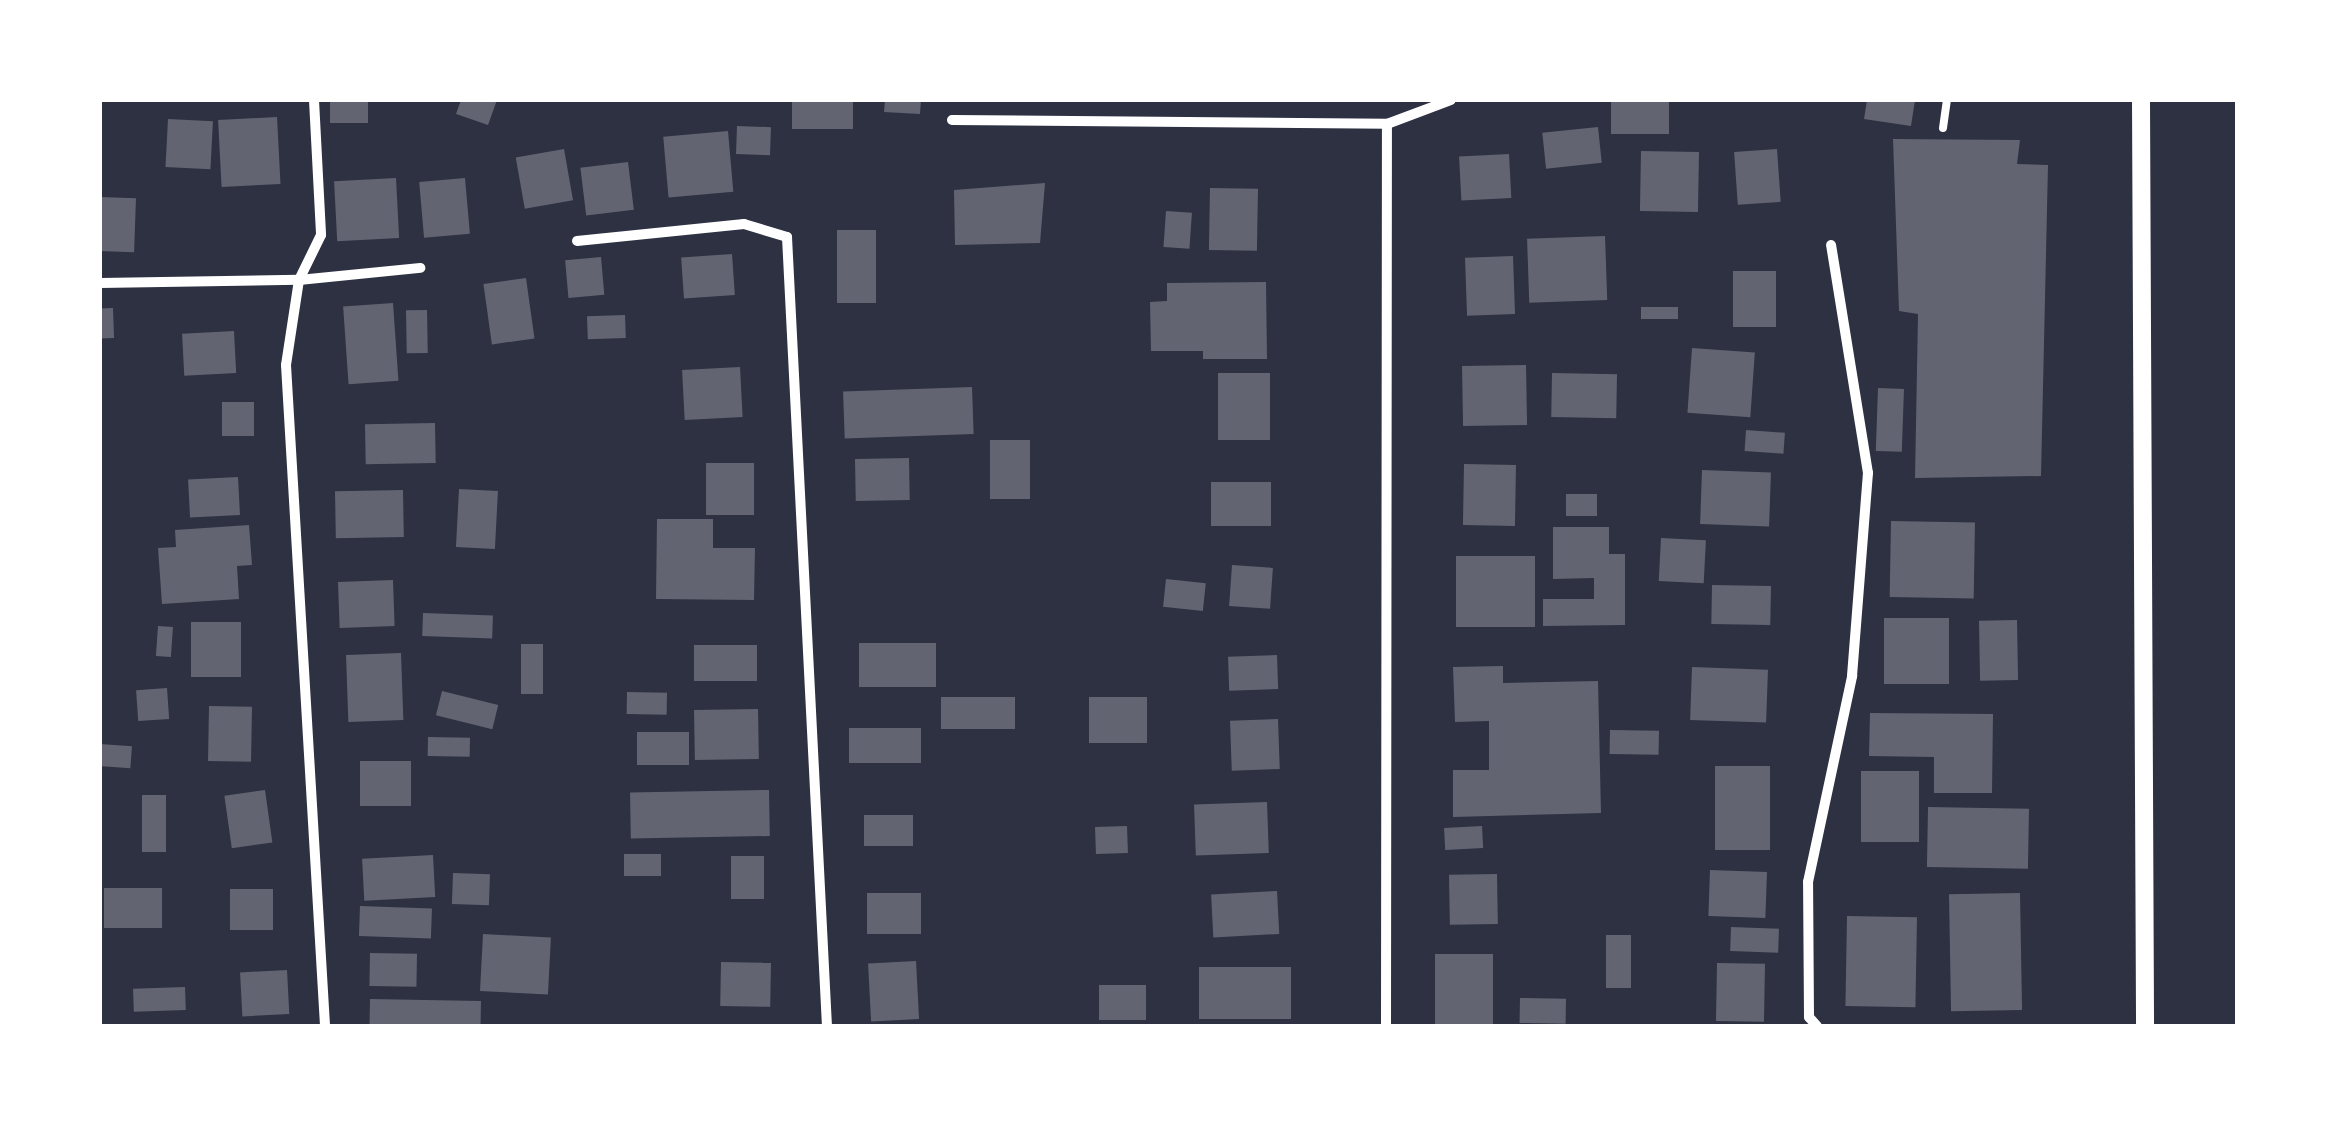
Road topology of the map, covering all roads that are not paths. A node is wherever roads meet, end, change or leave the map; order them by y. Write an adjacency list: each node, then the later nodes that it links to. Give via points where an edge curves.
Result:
1 (314, 100): 11 (street, via 321,234)
2 (1452, 100): 6 (street)
3 (1947, 100): 7 (lane)
4 (2141, 100): 17 (street)
5 (952, 120): 6 (street)
6 (1387, 124): 15 (street)
7 (1943, 128)
8 (577, 240): 14 (street, via 744,224 787,236)
9 (1831, 246): 16 (street, via 1868,472 1852,676 1808,882 1808,1017)
10 (420, 268): 11 (street)
11 (299, 280): 12 (street); 13 (street, via 286,365)
12 (100, 282)
13 (326, 1026)
14 (826, 1026)
15 (1386, 1026)
16 (1816, 1026)
17 (2146, 1026)

